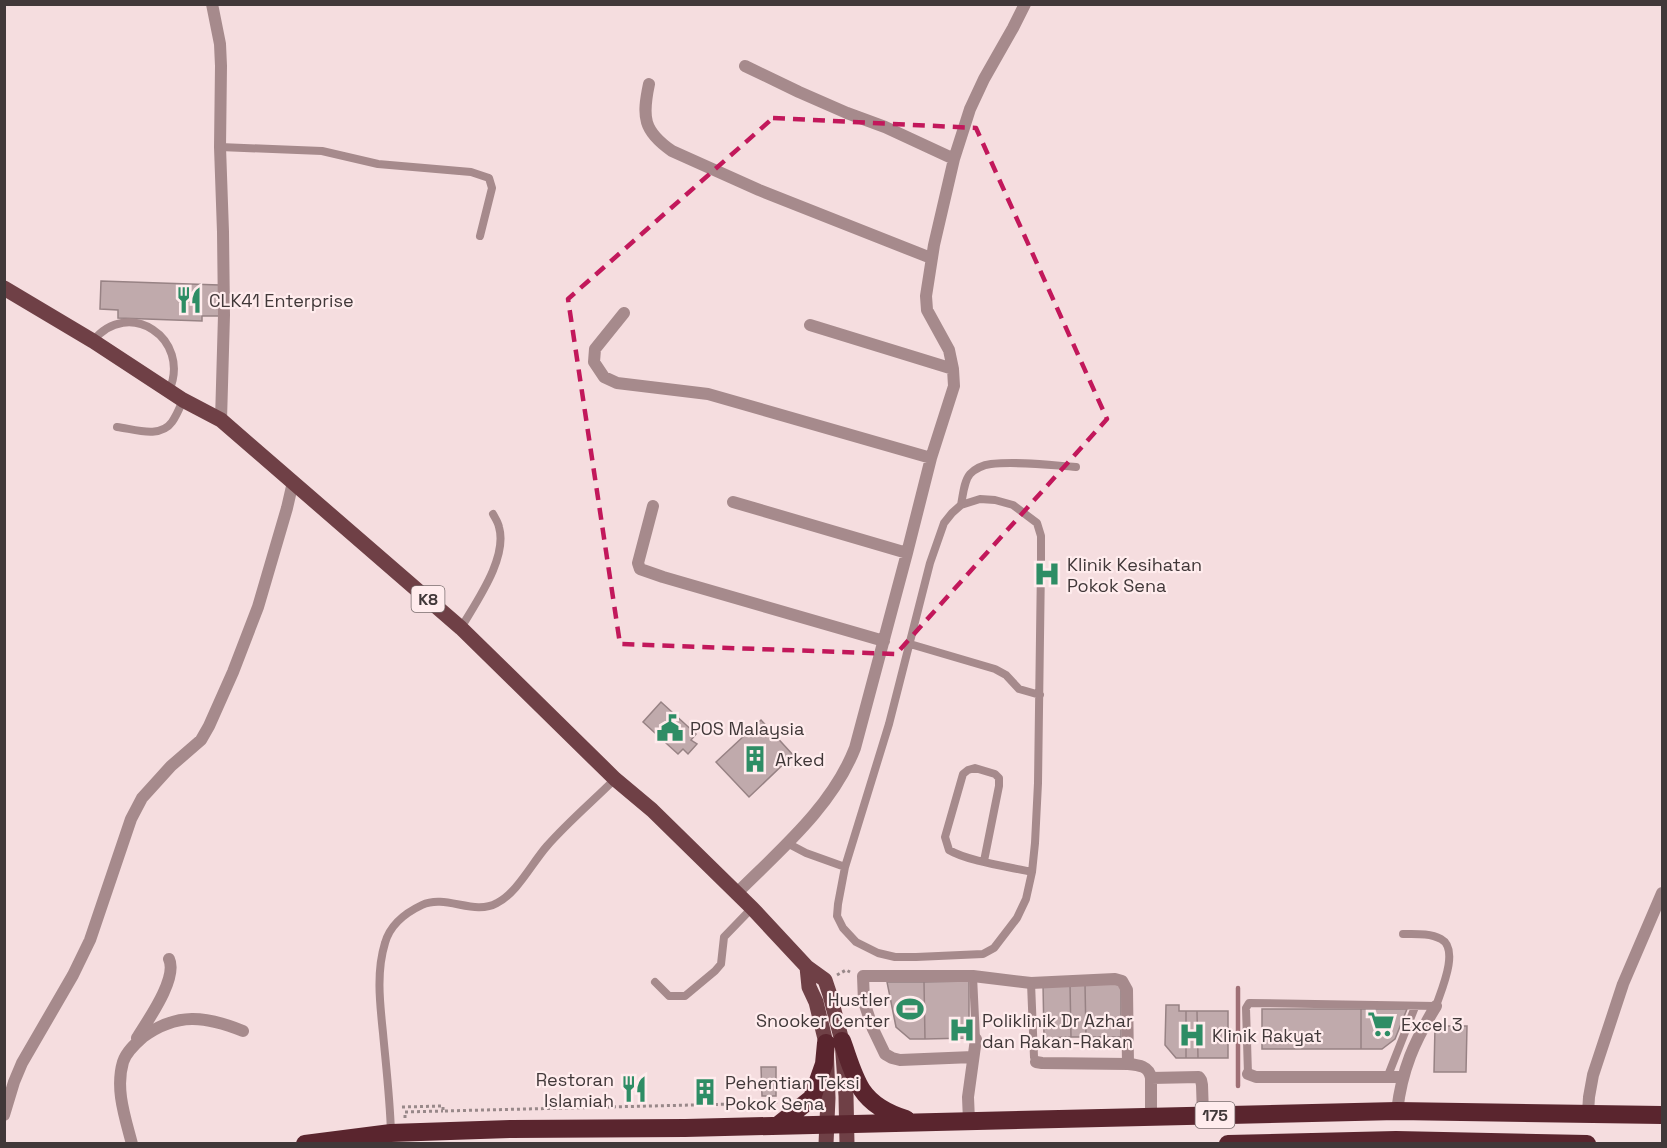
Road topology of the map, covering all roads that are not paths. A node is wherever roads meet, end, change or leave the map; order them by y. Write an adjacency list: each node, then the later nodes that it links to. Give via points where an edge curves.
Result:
1 (212, 4): 5 (street, via 220,45)
2 (1025, 4): 6 (street, via 970,109)
3 (745, 66): 6 (street)
4 (649, 84): 8 (street, via 644,106 646,121 652,134 672,151)
5 (220, 147): 7 (lane, via 322,151 378,164 471,172 489,178 492,188); 16 (street, via 224,232)
6 (954, 159): 8 (street)
7 (480, 236)
8 (931, 258): 13 (street, via 927,310 949,350)
9 (4, 288): 12 (main road, K8)
10 (624, 313): 18 (street, via 595,349 594,362 604,377 617,383 708,394)
11 (810, 325): 13 (street)
12 (93, 341): 14 (main road, K8); 14 (lane, via 112,326 127,323 155,330 172,354 175,368)
13 (953, 369): 18 (street, via 954,386)
14 (169, 391): 15 (main road, K8)
15 (183, 400): 16 (main road, K8); 17 (lane, via 171,424 161,430)
16 (222, 420): 20 (main road, K8)
17 (117, 427)
18 (931, 458): 25 (street)
19 (1076, 467): 22 (lane, via 979,467 968,476)
20 (293, 482): 26 (main road, K8); 59 (street, via 258,607 209,726 201,740 142,798 131,819 90,940 22,1063)
21 (733, 502): 25 (street)
22 (961, 505): 28 (lane, via 944,523); 29 (lane, via 995,500 1013,505 1037,523 1041,536)
23 (653, 506): 27 (street, via 638,563 640,569)
24 (494, 514): 26 (lane, via 500,528 498,554 488,581)
25 (907, 553): 27 (street)
26 (461, 628): 30 (main road, K8)
27 (884, 641): 31 (street, via 847,768 817,811)
28 (910, 644): 29 (lane, via 995,669 1019,689); 33 (lane)
29 (1040, 695): 34 (lane)
30 (615, 779): 36 (main road, K8, via 652,810); 68 (lane, via 548,845 507,897 482,908 454,903 424,904 393,927 385,941 380,966)
31 (787, 843): 33 (lane); 36 (street)
32 (984, 861): 32 (lane, via 956,855 946,846 945,837 963,774 975,768 999,778); 34 (lane)
33 (845, 867): 34 (lane, via 837,904 843,928 856,942 895,957 982,954 994,948 1017,918)
34 (1032, 872)
35 (1662, 893): 58 (street, via 1623,984 1593,1075)
36 (736, 894): 37 (main road, K8)
37 (752, 908): 40 (main road, K8); 42 (lane, via 724,937 721,964 716,971 685,996 669,996)
38 (1404, 934): 44 (lane, via 1433,936 1447,944 1448,966)
39 (170, 959): 49 (street, via 172,971 167,984)
40 (807, 967): 48 (main road, via 810,987); 48 (main road, K8, via 825,980)
41 (973, 976): 43 (street); 47 (lane); 50 (street, via 863,976 864,1002 885,1054 900,1060)
42 (655, 982)
43 (1031, 983): 51 (lane); 52 (street, via 1122,981 1127,990)
44 (1436, 1006): 45 (lane); 55 (street)
45 (1415, 1007): 53 (lane, via 1249,1003); 54 (lane)
46 (243, 1031): 49 (street, via 212,1020 192,1019 168,1022)
47 (976, 1039): 50 (street)
48 (834, 1042): 64 (highway, via 862,1090 884,1109); 65 (main road); 66 (main road); 67 (highway, via 812,1098)
49 (134, 1044): 69 (street, via 123,1060 121,1076 121,1102)
50 (973, 1057): 63 (street)
51 (1036, 1062): 52 (street)
52 (1128, 1064): 56 (street, via 1145,1068)
53 (1248, 1074): 54 (street)
54 (1387, 1077): 55 (street)
55 (1402, 1077): 57 (street)
56 (1151, 1078): 60 (street, via 1199,1077); 62 (street)
57 (1397, 1111): 58 (highway, 175); 60 (highway, 175)
58 (1588, 1113): 61 (highway, 175)
59 (4, 1115)
60 (1203, 1115): 62 (highway, 175)
61 (1662, 1115)
62 (1151, 1117): 63 (highway, 175)
63 (969, 1121): 64 (highway, 175)
64 (913, 1122): 66 (highway, 175)
65 (828, 1124): 66 (highway, 175); 67 (highway, 175); 71 (main road)
66 (846, 1124): 72 (main road)
67 (777, 1126): 68 (highway, 175)
68 (391, 1133): 70 (highway, 175)
69 (132, 1143)
70 (305, 1143)
71 (826, 1143)
72 (847, 1143)
73 (1228, 1143): 74 (highway, 175)
74 (1451, 1143): 75 (highway, 175)
75 (1569, 1143): 76 (highway, 175)
76 (1587, 1143)

